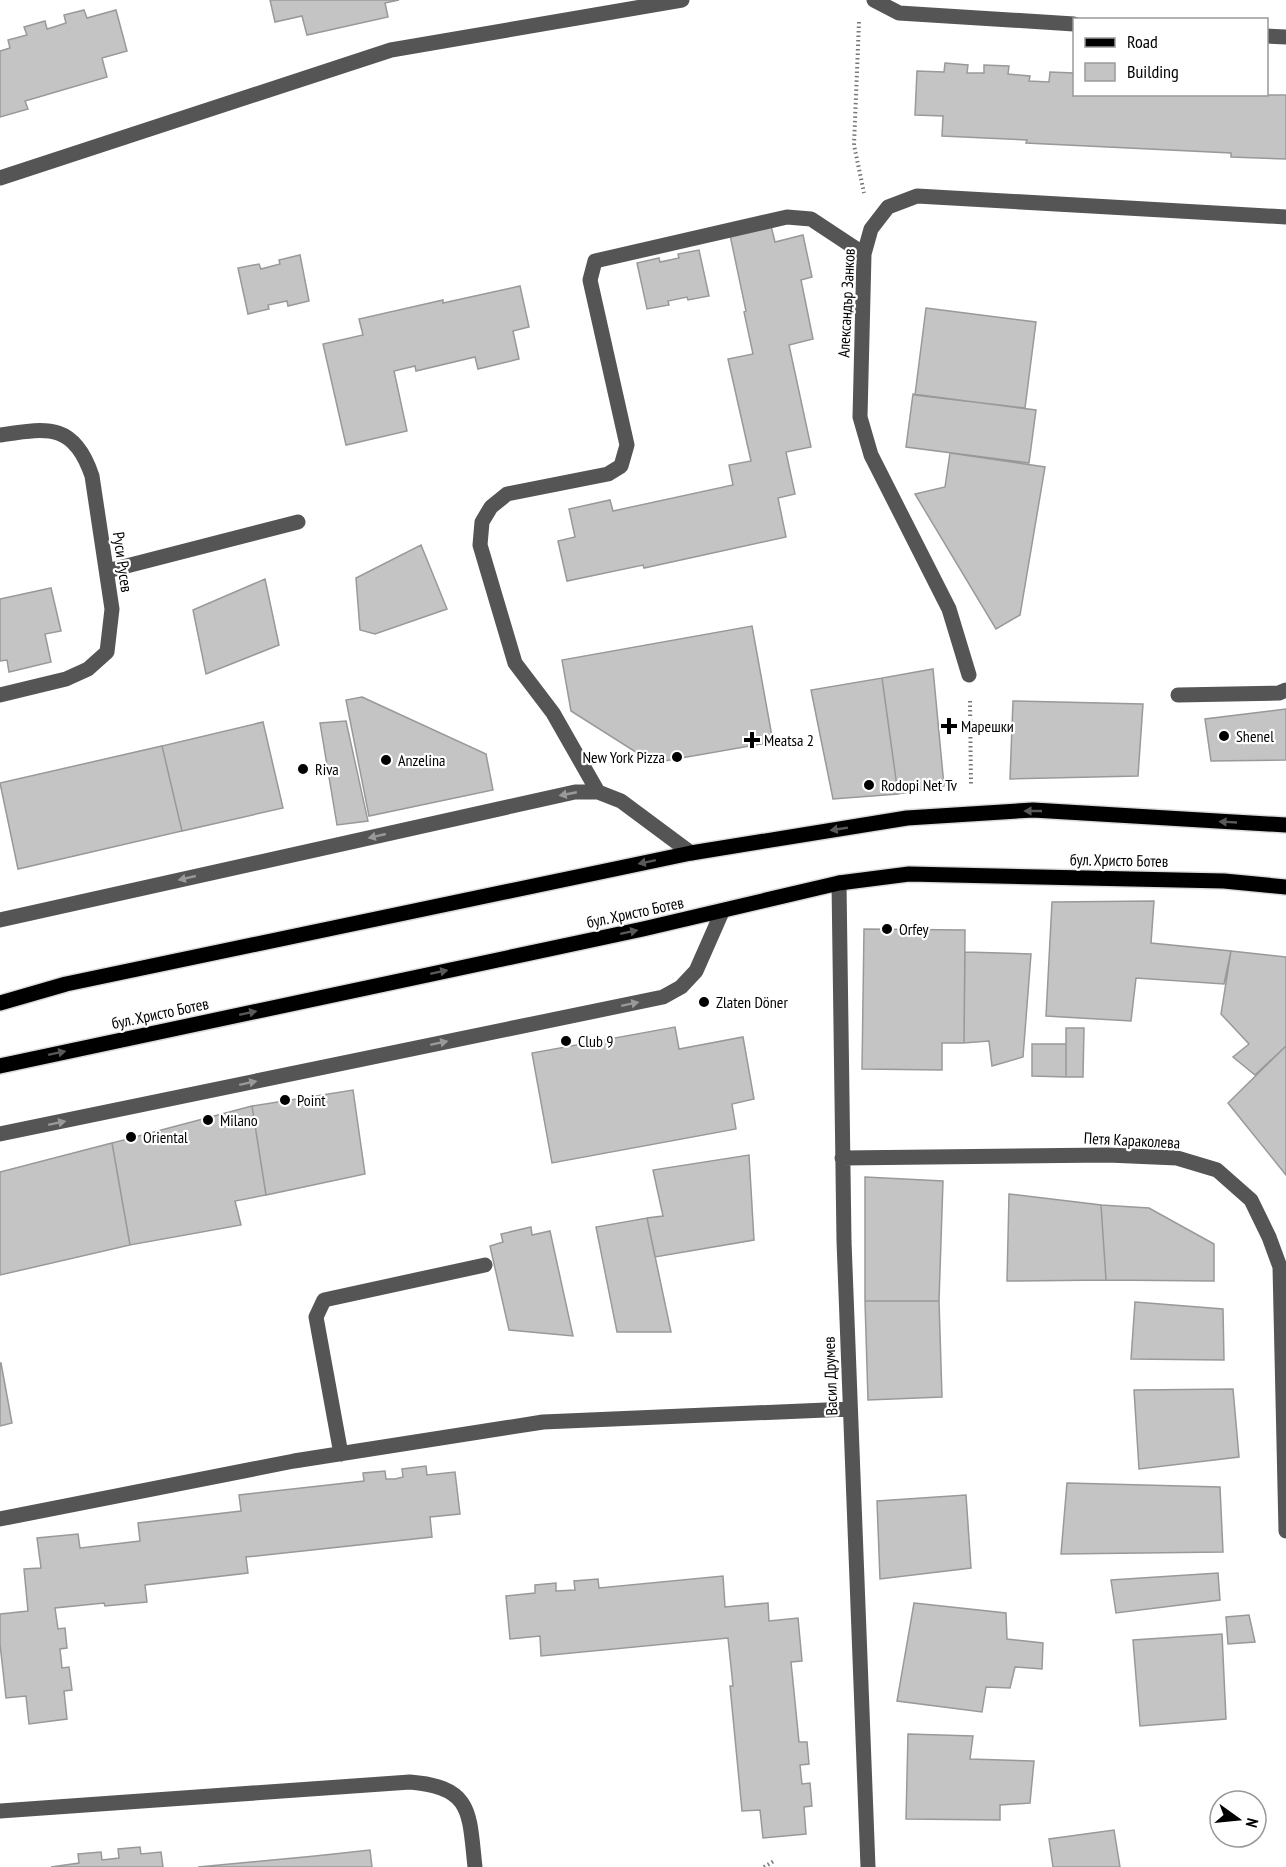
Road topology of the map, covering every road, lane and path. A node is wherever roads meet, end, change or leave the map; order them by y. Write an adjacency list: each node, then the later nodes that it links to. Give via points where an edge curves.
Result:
1 (682, 0): 7 (street, via 391,50)
2 (874, 0): 4 (street, via 899,13)
3 (860, 11): 9 (path, via 854,145)
4 (1073, 24)
5 (1268, 36): 6 (street)
6 (1286, 37)
7 (0, 178)
8 (1286, 217): 9 (street, Александър Занков, via 917,196 888,207)
9 (872, 229): 10 (street, Александър Занков)
10 (864, 254): 14 (street, Александър Занков, via 860,417 871,455 949,609); 18 (street, via 811,219 787,217 595,261 590,280 627,445 621,466 608,474 507,494 491,507 482,522 480,545 515,663 553,713)
11 (0, 435): 13 (street, Руси Русев, via 42,429 61,434 77,445 92,476)
12 (298, 522): 13 (street)
13 (107, 571): 16 (street, Руси Русев, via 112,609 107,652 88,669 66,680)
14 (969, 675): 19 (path)
15 (1286, 690): 17 (street)
16 (0, 695)
17 (1178, 695)
18 (598, 792): 21 (street, via 621,801); 25 (street, one-way to 25, via 575,792)
19 (971, 814): 20 (main road, one-way to 19, via 1033,810); 21 (main road, one-way to 21, via 908,818)
20 (1286, 825)
21 (691, 853): 26 (main road, one-way to 26, via 66,984)
22 (839, 883): 23 (main road, бул. Христо Ботев, via 909,874 1224,881); 24 (main road, бул. Христо Ботев); 29 (street, Васил Друмев)
23 (1286, 887)
24 (722, 912): 27 (main road, бул. Христо Ботев, one-way to 24); 28 (street, one-way to 24, via 663,997 681,987 696,971)
25 (0, 920)
26 (0, 1003)
27 (0, 1066)
28 (0, 1134)
29 (842, 1158): 31 (street, Васил Друмев); 34 (street, Петя Караколева, via 1131,1156 1176,1158 1217,1170 1251,1200 1280,1267)
30 (485, 1265): 32 (street, via 324,1300 316,1317)
31 (849, 1409): 32 (street, via 543,1422); 39 (street, Васил Друмев)
32 (341, 1454): 33 (street)
33 (0, 1519)
34 (1286, 1531)
35 (0, 1811): 37 (street, via 410,1782 431,1784 448,1789 462,1802 470,1822)
36 (774, 1861): 38 (path)
37 (475, 1867)
38 (764, 1867)
39 (868, 1867)

